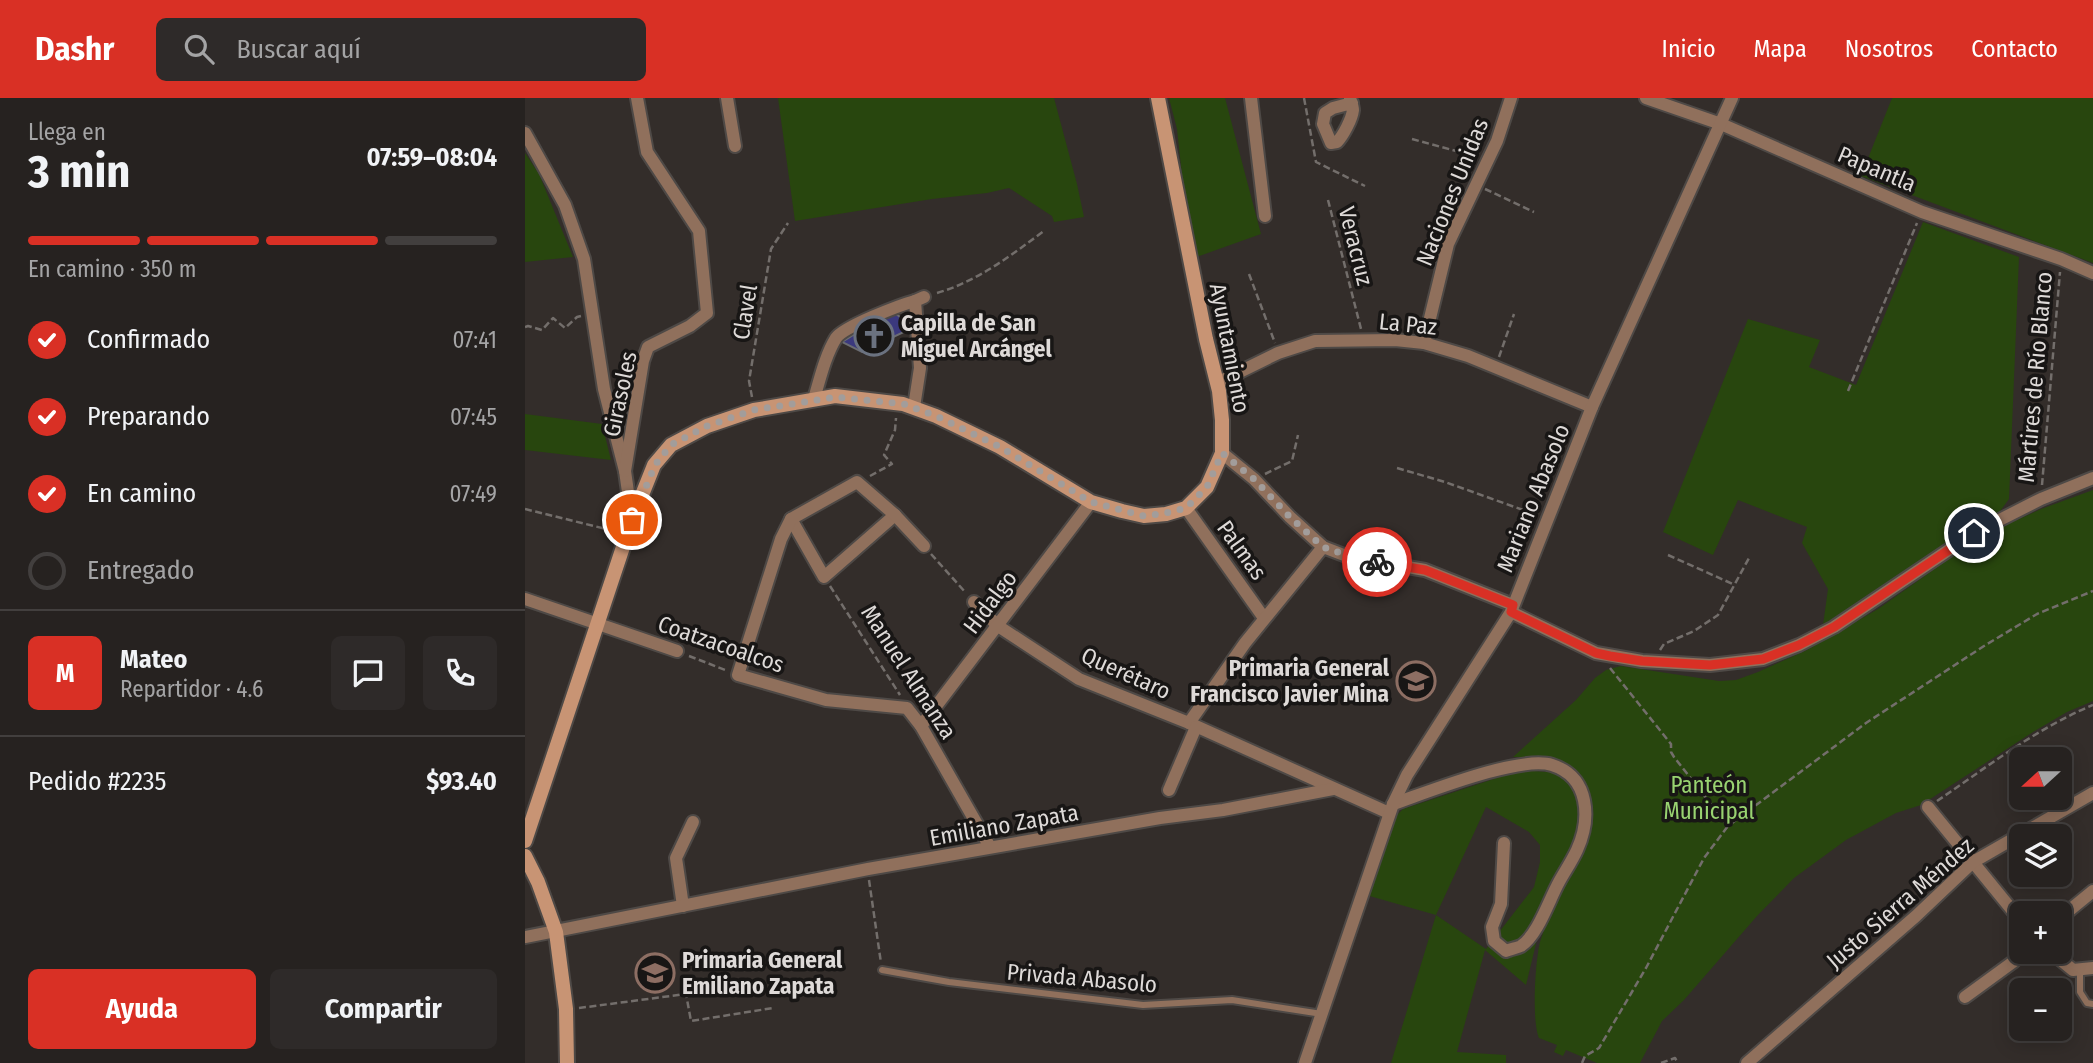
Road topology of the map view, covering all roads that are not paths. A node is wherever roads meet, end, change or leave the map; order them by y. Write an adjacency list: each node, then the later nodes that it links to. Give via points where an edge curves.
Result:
1 (637, 98): 19 (street, Girasoles, via 647,152 699,231 707,313 648,347)
2 (727, 98): 10 (street)
3 (1158, 98): 14 (street, Ayuntamiento)
4 (1251, 98): 11 (street)
5 (1511, 98): 13 (street, Naciones Unidas, via 1497,141 1448,244)
6 (1646, 98): 8 (street, Papantla)
7 (1732, 98): 8 (street, Mariano Abasolo)
8 (1721, 124): 12 (street, Papantla, via 1922,212); 17 (street, Mariano Abasolo)
9 (525, 133): 19 (street, via 565,205 584,259 604,389)
10 (735, 146)
11 (1265, 216)
12 (2093, 273)
13 (1424, 343): 14 (street, La Paz, via 1315,341 1278,353); 17 (street, La Paz, via 1496,366)
14 (1217, 383): 18 (street, Ayuntamiento)
15 (814, 400): 16 (street, via 835,397); 16 (street, via 837,335 919,299 921,368); 25 (street, via 754,410 707,426 671,445 655,465)
16 (909, 406): 21 (street, via 1000,447)
17 (1592, 407): 30 (street, Mariano Abasolo)
18 (1222, 453): 22 (street, Ayuntamiento, via 1207,487); 27 (street)
19 (625, 471): 25 (street)
20 (2093, 478): 30 (street, via 1974,533 1834,627 1763,659 1710,665 1604,655)
21 (1091, 502): 22 (street, via 1144,516); 33 (street, Hidalgo)
22 (1186, 508): 31 (street, Palmas)
23 (895, 515): 24 (street, via 857,482); 24 (street, via 824,577); 26 (street)
24 (792, 519): 35 (street, Coatzacoalcos, via 781,539 738,675 826,700)
25 (632, 520): 32 (street)
26 (924, 546)
27 (1323, 547): 30 (street, via 1425,570); 31 (street)
28 (525, 599): 32 (street, Coatzacoalcos)
29 (974, 603): 33 (street, Querétaro)
30 (1512, 608): 42 (street, Mariano Abasolo)
31 (1264, 618): 36 (street)
32 (599, 623): 34 (street, Coatzacoalcos); 44 (street)
33 (998, 626): 36 (street, Querétaro, via 1079,679); 37 (street, Hidalgo)
34 (677, 651)
35 (907, 708): 37 (street, Manuel Almanza)
36 (1193, 725): 38 (street, Querétaro); 39 (street)
37 (921, 726): 46 (street, Manuel Almanza)
38 (1333, 789): 42 (street, Querétaro); 46 (street, Emiliano Zapata)
39 (1169, 790)
40 (2093, 793): 48 (street, Justo Sierra Méndez)
41 (1929, 807): 48 (street)
42 (1391, 808): 45 (street, via 1510,766 1531,763 1567,773 1581,788 1587,813 1578,849 1534,932 1521,946 1506,951 1494,941 1492,927 1501,904); 60 (street, Mariano Abasolo)
43 (693, 822): 50 (street, via 676,858)
44 (525, 841)
45 (1504, 843)
46 (990, 847): 50 (street, Emiliano Zapata)
47 (525, 856): 53 (street)
48 (1973, 862): 51 (street); 63 (street, Justo Sierra Méndez)
49 (2093, 891): 52 (street)
50 (683, 906): 53 (street, Emiliano Zapata)
51 (2009, 906)
52 (2072, 908)
53 (556, 932): 54 (street, Emiliano Zapata); 61 (street, via 566,1009)
54 (525, 937)
55 (2011, 964): 58 (street)
56 (2082, 969): 59 (lane, via 2080,992)
57 (882, 970): 60 (lane, Privada Abasolo, via 1143,1005 1232,1000)
58 (1965, 997)
59 (2093, 1004)
60 (1322, 1014): 62 (street, Mariano Abasolo)
61 (567, 1063)
62 (1305, 1063)
63 (1747, 1063)

